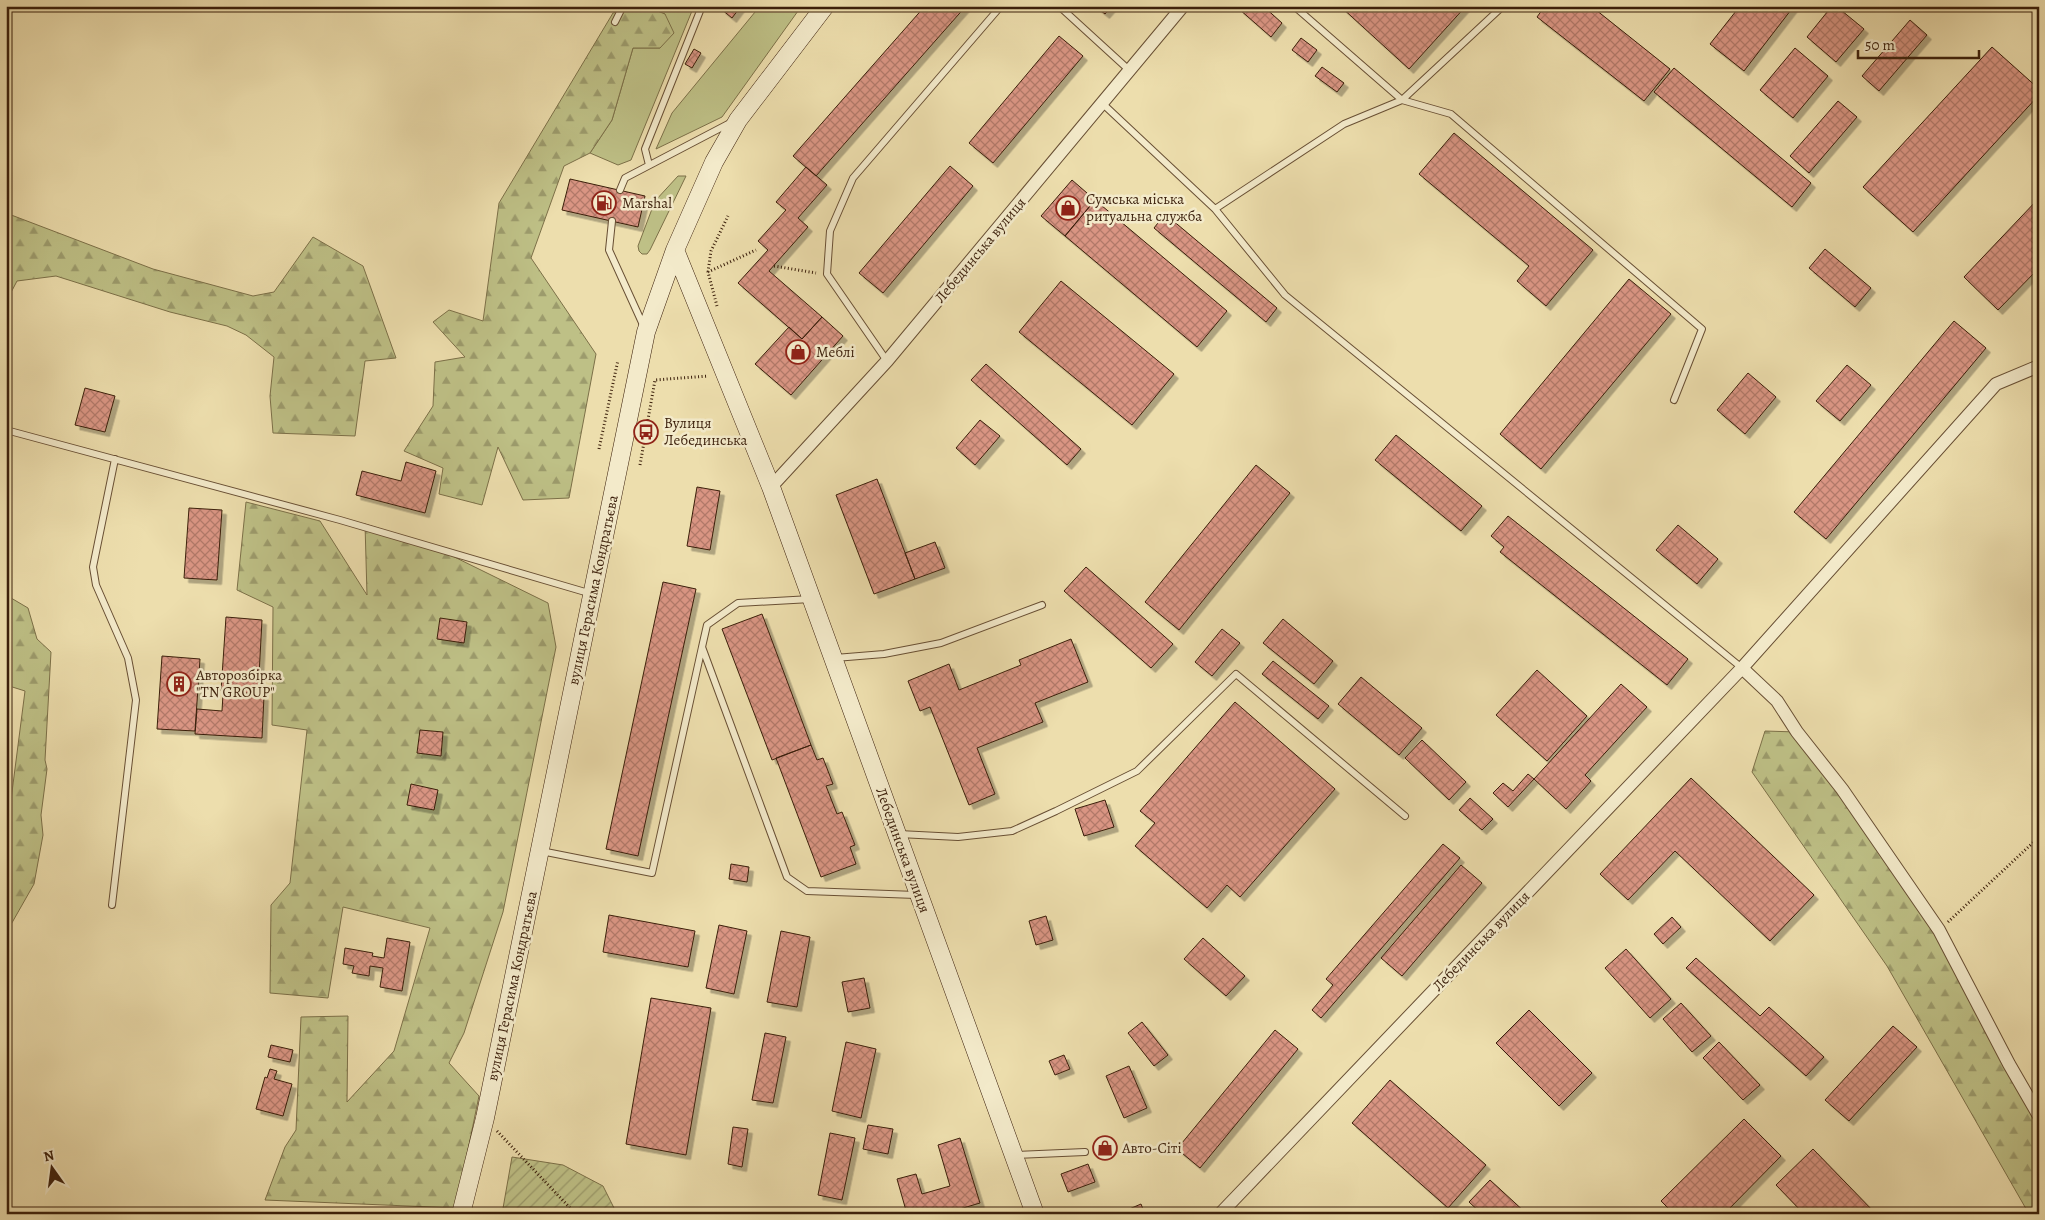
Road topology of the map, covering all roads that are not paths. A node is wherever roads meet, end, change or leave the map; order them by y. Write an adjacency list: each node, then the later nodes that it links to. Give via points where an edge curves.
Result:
1 (623, 6): 9 (lane)
2 (702, 6): 14 (lane, via 645,149)
3 (825, 6): 13 (main road, вулиця Герасима Кондратьєва)
4 (1001, 6): 20 (lane, via 853,178 830,230 827,274)
5 (1059, 6): 10 (lane)
6 (1183, 6): 10 (street, Лебединська вулиця)
7 (1294, 6): 11 (lane)
8 (1503, 6): 11 (lane)
9 (615, 22)
10 (1130, 70): 12 (street, Лебединська вулиця)
11 (1402, 100): 16 (lane, via 1344,124); 22 (lane, via 1451,114 1702,329)
12 (1103, 104): 16 (lane); 20 (street, Лебединська вулиця)
13 (738, 120): 14 (lane); 18 (main road, вулиця Герасима Кондратьєва, via 714,162)
14 (650, 165): 15 (lane, via 625,178)
15 (620, 190)
16 (1215, 209): 31 (lane, via 1285,295)
17 (612, 221): 19 (lane, via 609,250)
18 (675, 250): 19 (main road, вулиця Герасима Кондратьєва); 25 (main road, Лебединська вулиця)
19 (646, 332): 26 (main road, вулиця Герасима Кондратьєва)
20 (887, 361): 25 (street, Лебединська вулиця)
21 (2039, 366): 31 (street, Лебединська вулиця, via 1996,384)
22 (1674, 400)
23 (6, 430): 24 (lane)
24 (115, 459): 26 (lane); 36 (lane, via 93,566 96,585 128,658 136,700)
25 (771, 487): 27 (main road, Лебединська вулиця)
26 (593, 594): 34 (main road, вулиця Герасима Кондратьєва)
27 (812, 599): 29 (lane, via 738,603 707,625); 30 (main road, Лебединська вулиця)
28 (1042, 605): 30 (lane, via 940,643 884,654)
29 (702, 647): 34 (lane, via 652,873); 35 (lane, via 787,877 807,891)
30 (834, 658): 33 (main road, Лебединська вулиця)
31 (1742, 668): 37 (street, via 1777,701 1939,930); 42 (street, Лебединська вулиця)
32 (1405, 816): 33 (lane, via 1236,674 1137,771 1056,811 1012,831 958,836)
33 (898, 834): 35 (main road, Лебединська вулиця)
34 (539, 850): 40 (main road, вулиця Герасима Кондратьєва, via 485,1118)
35 (920, 895): 39 (main road, Лебединська вулиця)
36 (112, 905)
37 (2039, 1116)
38 (1085, 1152): 39 (lane)
39 (1013, 1155): 41 (main road, Лебединська вулиця)
40 (461, 1214)
41 (1035, 1214)
42 (1220, 1214)

